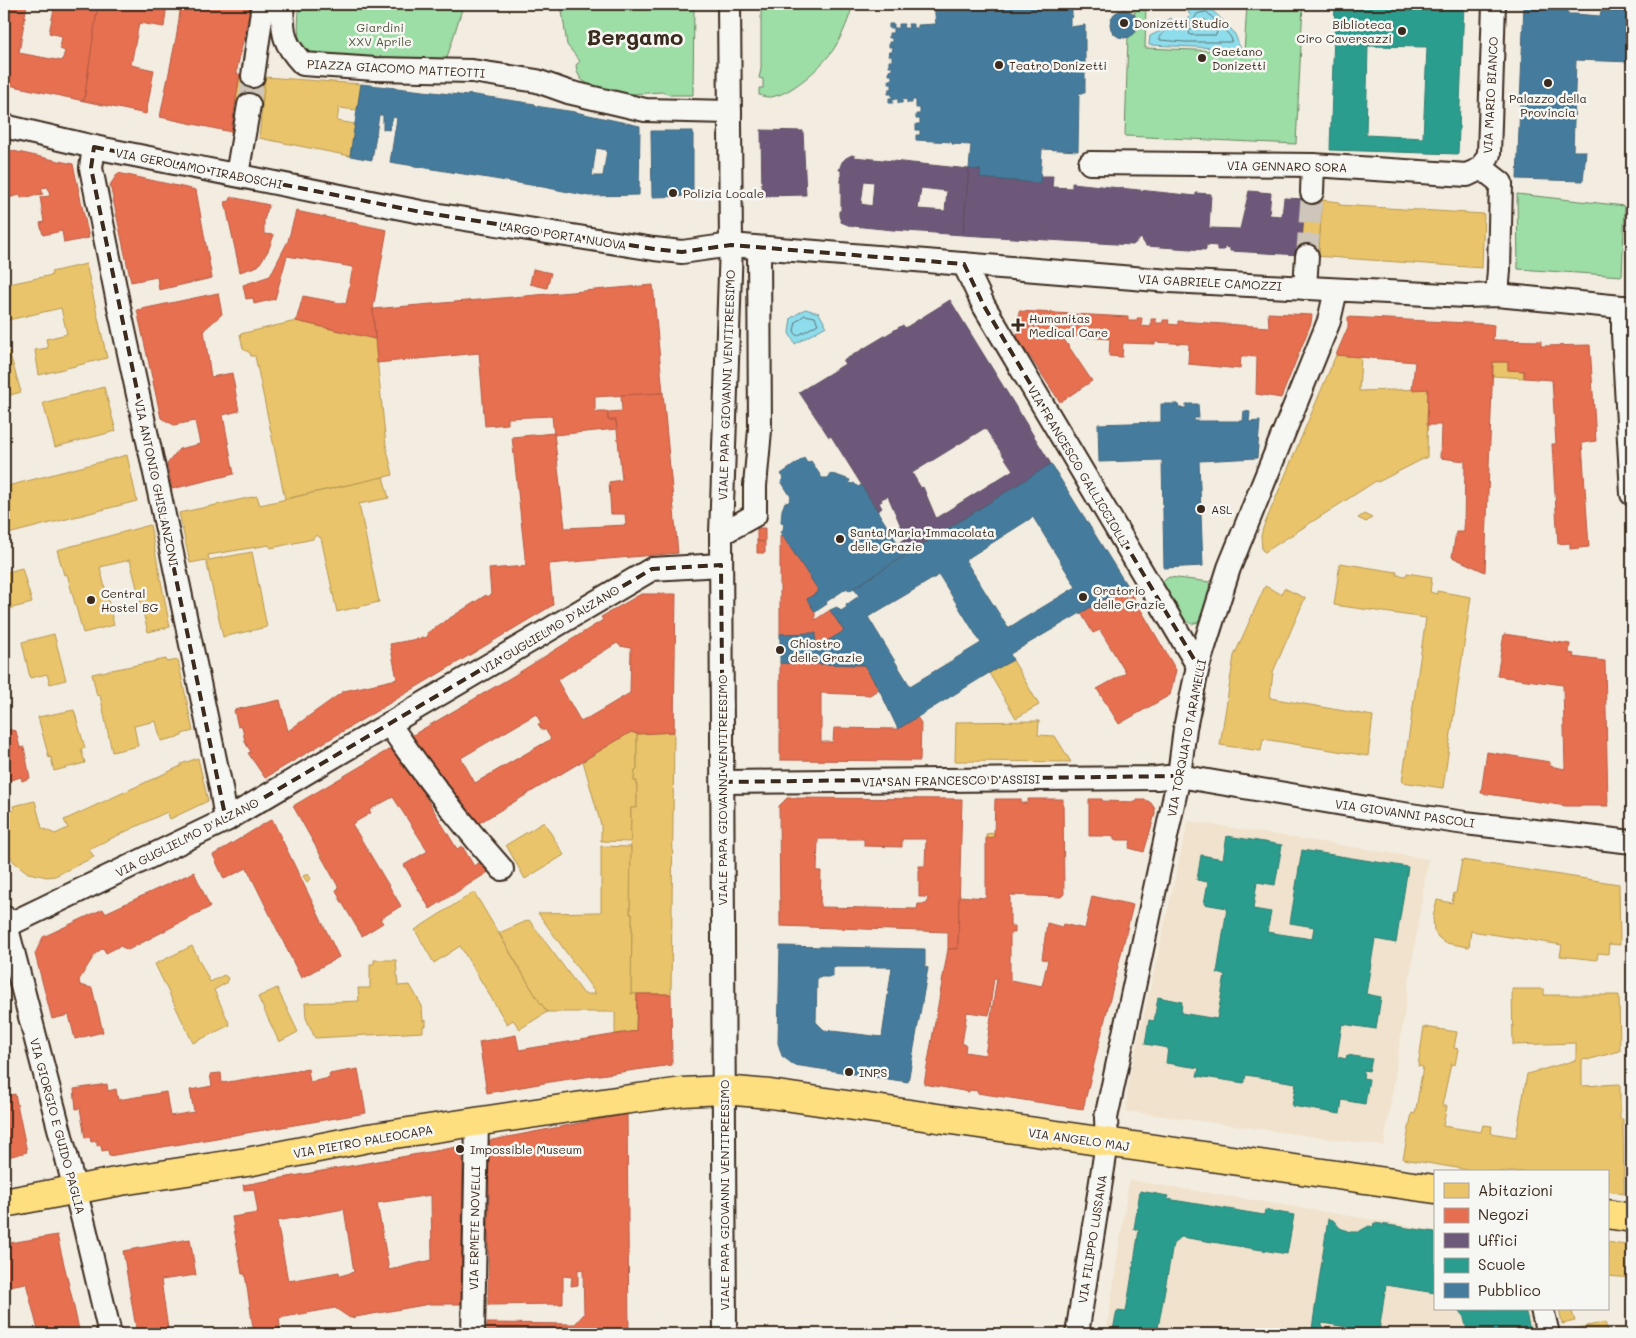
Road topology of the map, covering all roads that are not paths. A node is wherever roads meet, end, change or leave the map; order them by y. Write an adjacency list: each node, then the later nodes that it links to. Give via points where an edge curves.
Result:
1 (262, 4): 6 (street)
2 (282, 4): 5 (street, PIAZZA GIACOMO MATTEOTTI)
3 (729, 4): 9 (street)
4 (1494, 4): 14 (street, VIA MARIO BIANCO, via 1489,154)
5 (286, 40): 6 (street, via 264,42); 9 (street, PIAZZA GIACOMO MATTEOTTI, via 290,50 303,64 472,71 537,81 568,92 645,110)
6 (257, 51): 7 (street)
7 (253, 76)
8 (249, 105): 15 (street)
9 (730, 112): 18 (street)
10 (4, 126): 11 (street, VIA GEROLAMO TIRABOSCHI)
11 (94, 147): 15 (street, VIA GEROLAMO TIRABOSCHI); 34 (street, VIA ANTONIO GHISLANZONI, via 91,168 118,307 162,501)
12 (1090, 163): 13 (street, VIA GENNARO SORA)
13 (1313, 165): 14 (street, VIA GENNARO SORA, via 1467,174); 16 (street)
14 (1482, 168): 25 (street, VIA MARIO BIANCO, via 1501,183)
15 (237, 175): 17 (street, VIA GEROLAMO TIRABOSCHI)
16 (1312, 192)
17 (396, 206): 18 (street, LARGO PORTA NUOVA, via 654,249 682,252)
18 (731, 245): 19 (street, LARGO PORTA NUOVA); 28 (street, VIALE PAPA GIOVANNI VENTITREESIMO)
19 (759, 248): 20 (street, LARGO PORTA NUOVA); 28 (street, via 760,430 755,515)
20 (789, 249): 22 (street, VIA GABRIELE CAMOZZI)
21 (1307, 256): 23 (street)
22 (964, 264): 23 (street, VIA GABRIELE CAMOZZI); 30 (street, VIA FRANCESCO GALLICCIOLLI, via 984,306)
23 (1305, 288): 24 (street, VIA GABRIELE CAMOZZI)
24 (1336, 290): 25 (street, VIA GABRIELE CAMOZZI); 30 (street, VIA TORQUATO TARAMELLI, via 1330,321 1229,568)
25 (1497, 295): 26 (street, VIA GABRIELE CAMOZZI)
26 (1628, 307): 27 (street, via 1623,334)
27 (1632, 494)
28 (721, 534): 29 (street, VIALE PAPA GIOVANNI VENTITREESIMO)
29 (721, 564): 31 (street, VIA GUGLIELMO D'ALZANO, via 652,569); 33 (street, VIALE PAPA GIOVANNI VENTITREESIMO)
30 (1198, 666): 32 (street, VIA TORQUATO TARAMELLI)
31 (389, 724): 34 (street, VIA GUGLIELMO D'ALZANO); 36 (street, via 472,836)
32 (1179, 776): 33 (street, VIA SAN FRANCESCO D'ASSISI); 35 (street, VIA GIOVANNI PASCOLI, via 1428,818); 40 (street, VIA TORQUATO TARAMELLI, via 1106,1118)
33 (723, 782): 38 (street, VIALE PAPA GIOVANNI VENTITREESIMO)
34 (226, 820): 37 (street, VIA GUGLIELMO D'ALZANO)
35 (1632, 842)
36 (502, 869)
37 (5, 922): 42 (street, VIA GIORGIO E GUIDO PAGLIA)
38 (724, 1090): 39 (main road, VIA PIETRO PALEOCAPA, via 683,1092); 40 (main road, VIA ANGELO MAJ); 49 (street, VIALE PAPA GIOVANNI VENTITREESIMO)
39 (477, 1121): 42 (main road, VIA PIETRO PALEOCAPA); 48 (street, VIA ERMETE NOVELLI)
40 (1107, 1143): 41 (main road, VIA ANGELO MAJ); 50 (street, VIA FILIPPO LUSSANA)
41 (1434, 1189)
42 (74, 1190): 43 (main road, VIA PIETRO PALEOCAPA); 47 (street, VIA GIORGIO E GUIDO PAGLIA)
43 (4, 1203)
44 (1608, 1214): 45 (main road)
45 (1632, 1218)
46 (1542, 1310): 51 (street)
47 (110, 1334)
48 (473, 1334)
49 (725, 1334)
50 (1077, 1334)
51 (1548, 1334)

